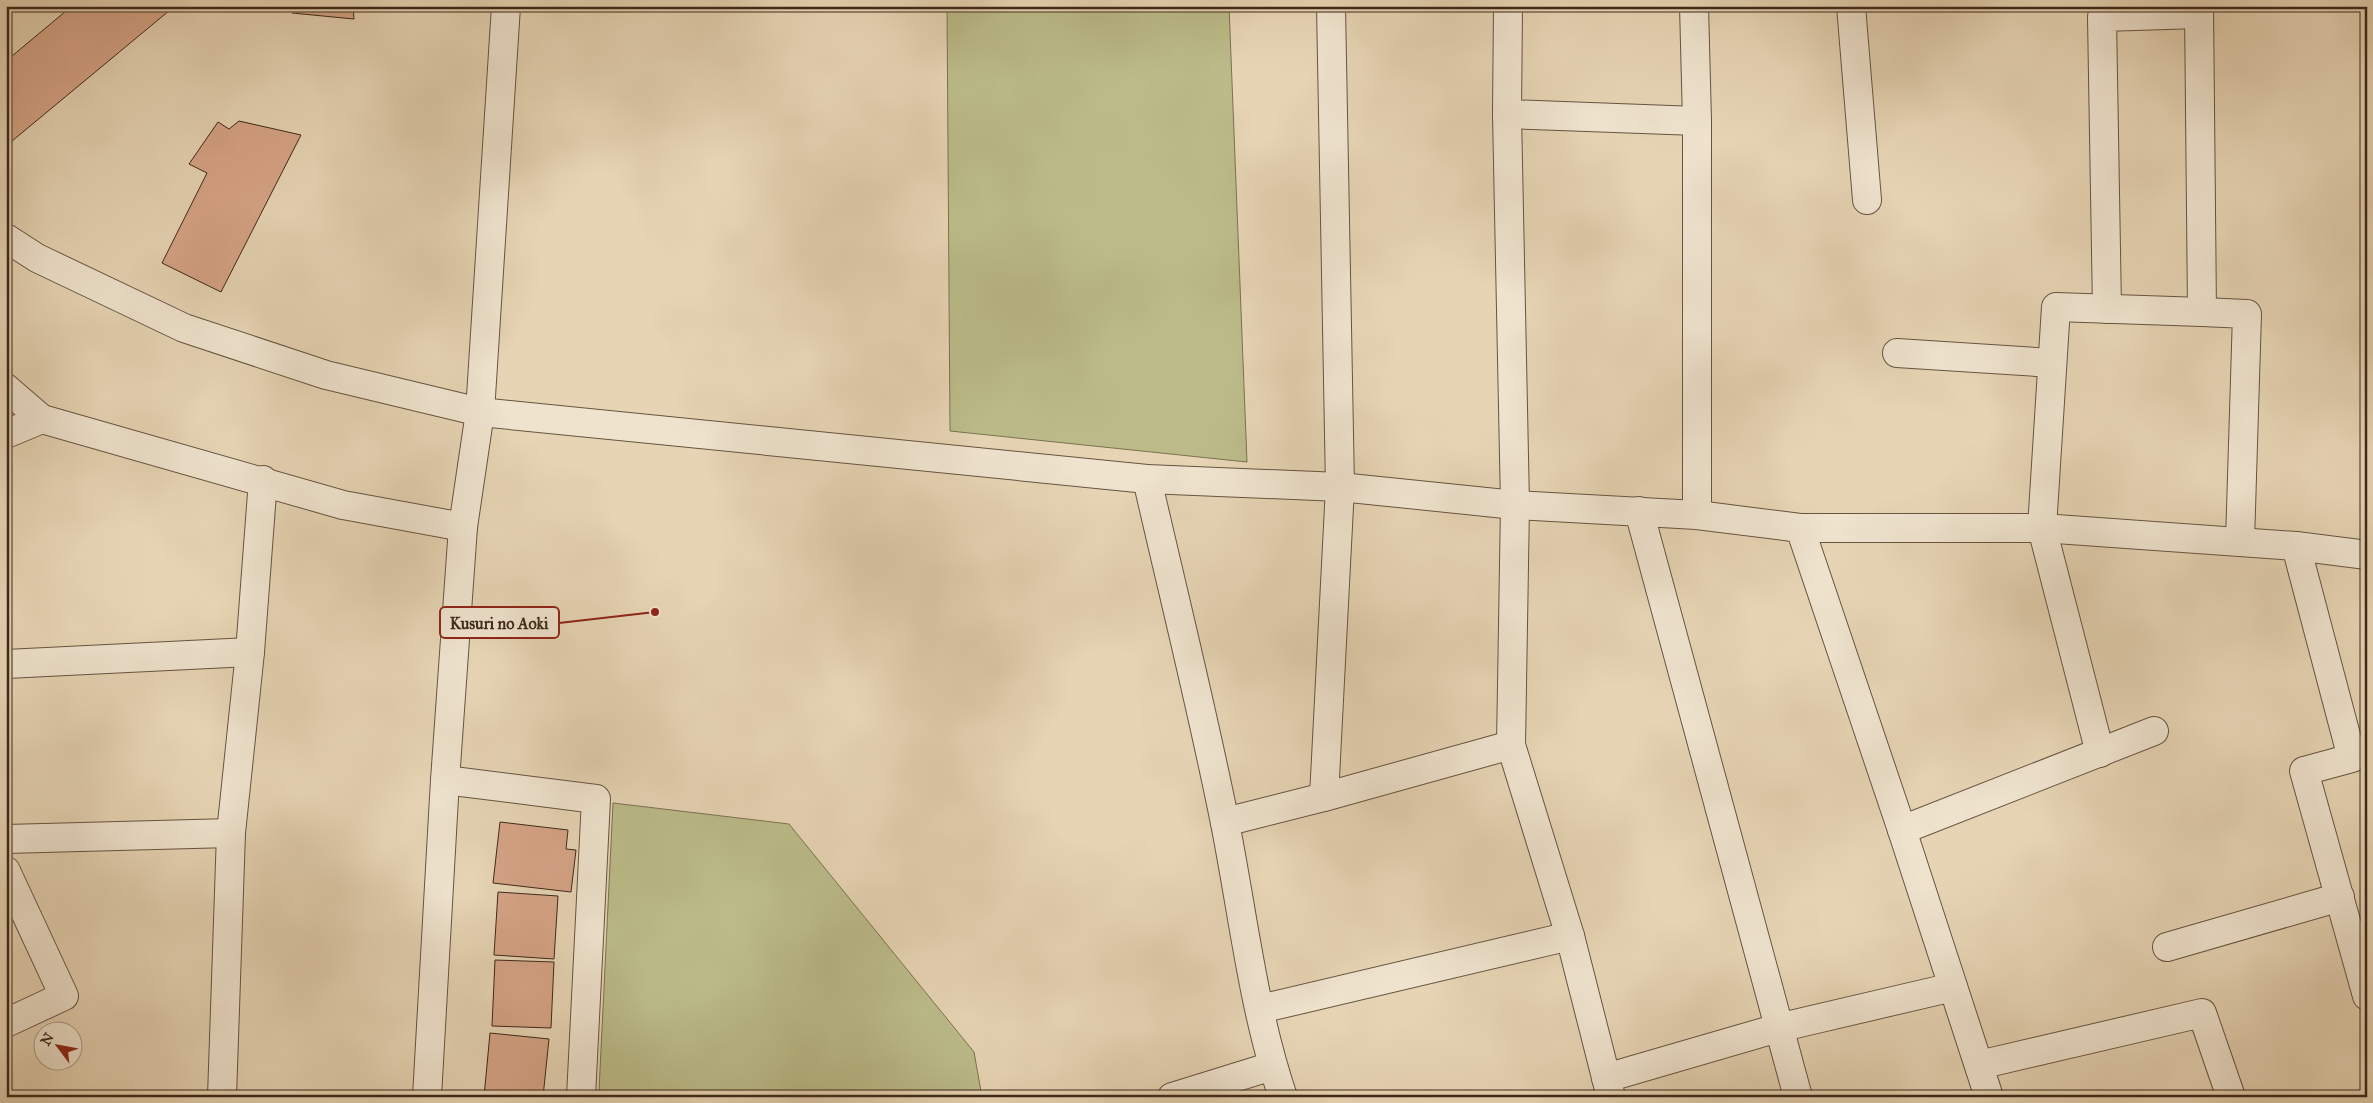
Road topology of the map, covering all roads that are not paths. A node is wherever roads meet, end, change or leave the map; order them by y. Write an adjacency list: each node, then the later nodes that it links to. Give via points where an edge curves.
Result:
1 (506, 6): 16 (street)
2 (1331, 6): 21 (street)
3 (1508, 6): 7 (street)
4 (1694, 6): 8 (street)
5 (1851, 6): 9 (street)
6 (2199, 10): 11 (street, via 2102,17); 12 (street)
7 (1507, 114): 8 (street); 22 (street)
8 (1696, 121): 24 (street)
9 (1867, 200)
10 (6, 238): 16 (street, via 37,258 184,328 326,375)
11 (2107, 309): 12 (street); 14 (street, via 2056,307)
12 (2202, 312): 28 (street, via 2247,314)
13 (1897, 353): 14 (street)
14 (2052, 363): 27 (street)
15 (6, 388): 17 (street)
16 (480, 412): 19 (street); 25 (street)
17 (42, 419): 18 (street); 20 (street)
18 (6, 434)
19 (1147, 479): 21 (street); 39 (street)
20 (263, 480): 25 (street, via 343,505); 31 (street)
21 (1340, 487): 22 (street); 38 (street)
22 (1515, 505): 23 (street); 34 (street)
23 (1639, 511): 24 (street); 51 (street)
24 (1697, 515): 26 (street)
25 (463, 527): 37 (street)
26 (1800, 528): 27 (street); 40 (street)
27 (2042, 528): 28 (street); 35 (street)
28 (2240, 542): 29 (street)
29 (2296, 546): 30 (street); 36 (street)
30 (2367, 555)
31 (250, 652): 32 (street); 41 (street)
32 (6, 664)
33 (2154, 732): 35 (street)
34 (1510, 746): 38 (street); 45 (street)
35 (2100, 753): 40 (street)
36 (2359, 757): 44 (street, via 2304,771)
37 (445, 780): 56 (street); 57 (street, via 596,799)
38 (1324, 797): 39 (street)
39 (1225, 822): 49 (street)
40 (1902, 830): 47 (street)
41 (231, 834): 42 (street); 55 (street)
42 (6, 840)
43 (6, 870): 50 (street, via 64,996)
44 (2340, 897): 46 (street); 48 (street)
45 (1570, 936): 49 (street); 54 (street)
46 (2167, 947)
47 (1953, 986): 51 (street); 52 (street)
48 (2367, 996)
49 (1260, 1009): 53 (street)
50 (6, 1023)
51 (1778, 1028): 54 (street); 60 (street)
52 (1979, 1065): 61 (street); 62 (street, via 2202,1013)
53 (1272, 1066): 58 (street); 59 (street)
54 (1609, 1087)
55 (222, 1097)
56 (427, 1097)
57 (581, 1097)
58 (1172, 1097)
59 (1283, 1097)
60 (1798, 1097)
61 (1989, 1097)
62 (2231, 1097)

